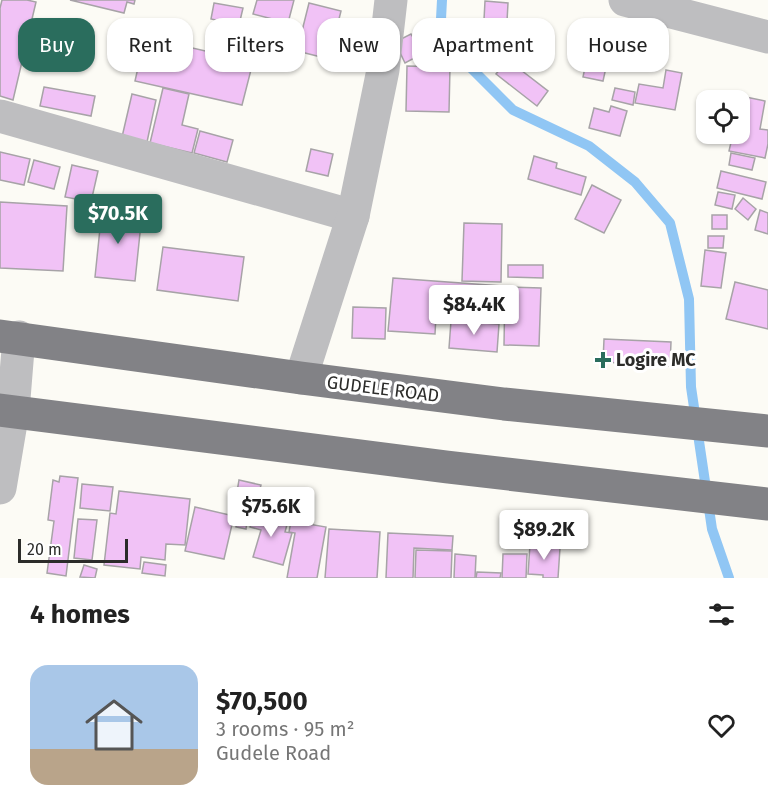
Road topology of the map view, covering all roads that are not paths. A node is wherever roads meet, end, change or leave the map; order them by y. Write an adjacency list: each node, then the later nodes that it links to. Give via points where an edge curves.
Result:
1 (391, 0): 5 (street, via 383,70)
2 (625, 0): 3 (street)
3 (768, 37)
4 (0, 116): 5 (street)
5 (353, 216): 7 (street)
6 (9, 336): 7 (highway, GUDELE ROAD); 8 (street)
7 (301, 378): 9 (highway, GUDELE ROAD)
8 (7, 410): 10 (street); 11 (highway)
9 (768, 431)
10 (0, 488)
11 (768, 504)

